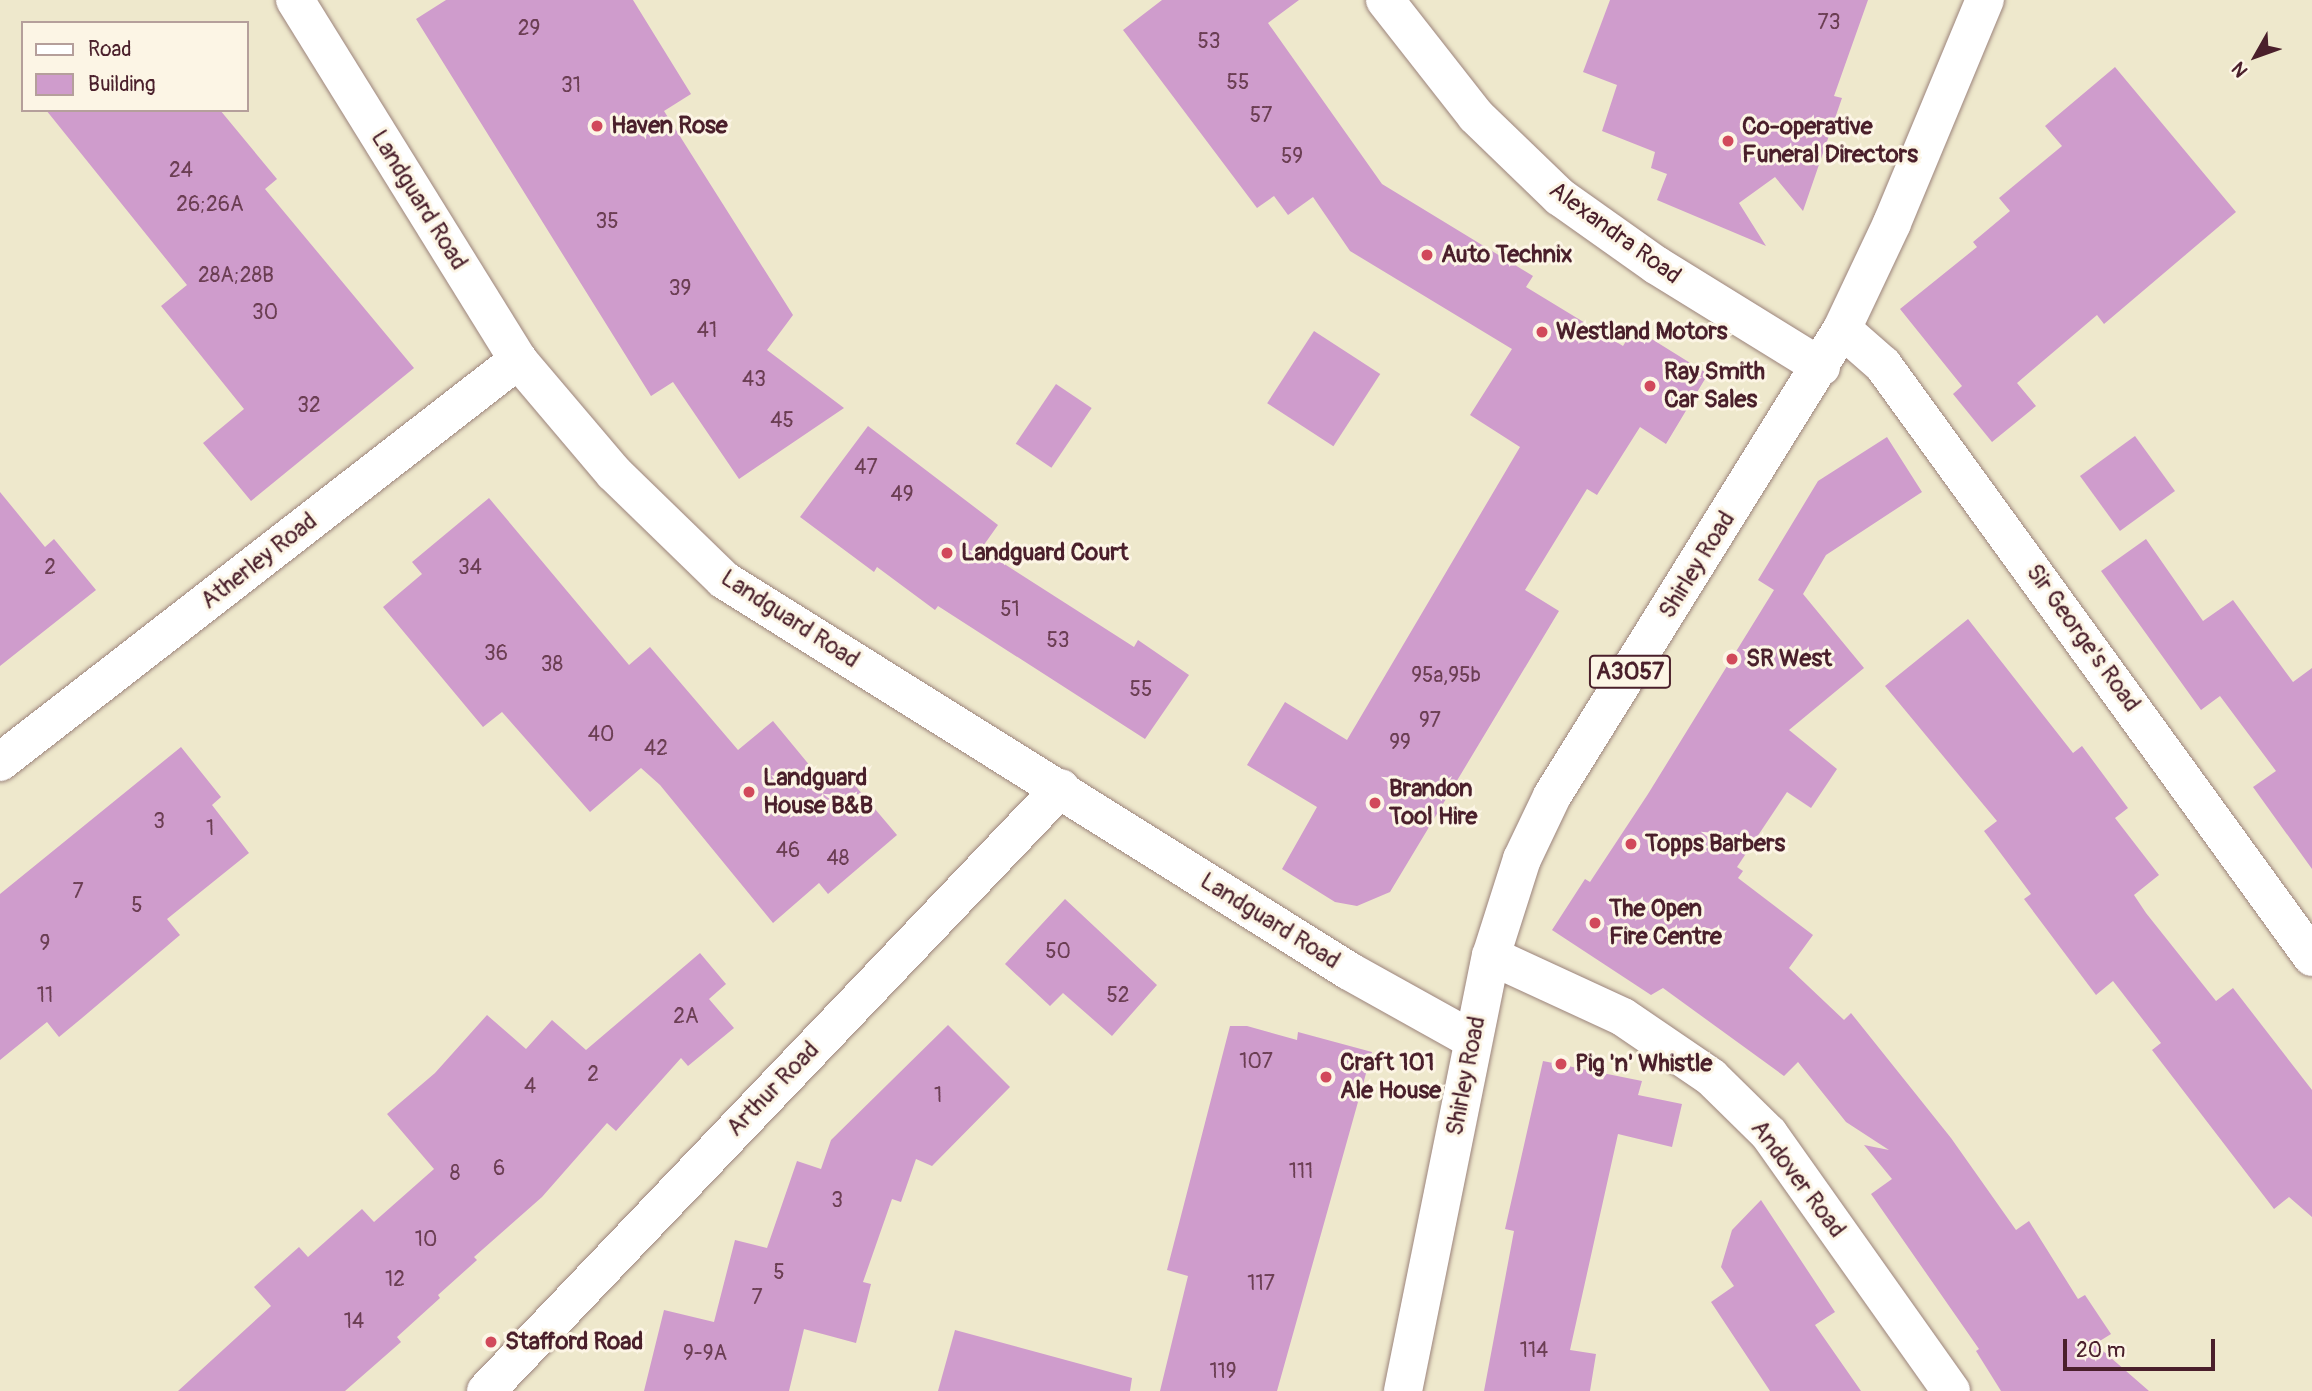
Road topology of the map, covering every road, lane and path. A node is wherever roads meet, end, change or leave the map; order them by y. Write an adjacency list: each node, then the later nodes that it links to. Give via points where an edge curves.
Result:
1 (295, 0): 5 (street, Landguard Road)
2 (1385, 0): 6 (street, Alexandra Road, via 1476,116 1560,197 1656,265)
3 (1985, 0): 4 (street, Shirley Road / A3057, via 1892,223)
4 (1842, 329): 6 (street, Shirley Road / A3057); 10 (street, Sir George's Road, via 1883,365)
5 (517, 360): 7 (street, Atherley Road); 8 (street, Landguard Road, via 614,474 724,580)
6 (1821, 367): 9 (street, Shirley Road / A3057, via 1552,796 1522,859)
7 (0, 762)
8 (1061, 788): 11 (street, Landguard Road, via 1349,971); 12 (street, Arthur Road)
9 (1491, 956): 11 (street, Shirley Road / A3057); 14 (street, Andover Road, via 1623,1017 1711,1077 1769,1134)
10 (2312, 957)
11 (1473, 1040): 13 (street, Shirley Road / A3057)
12 (485, 1391)
13 (1403, 1391)
14 (1951, 1391)

